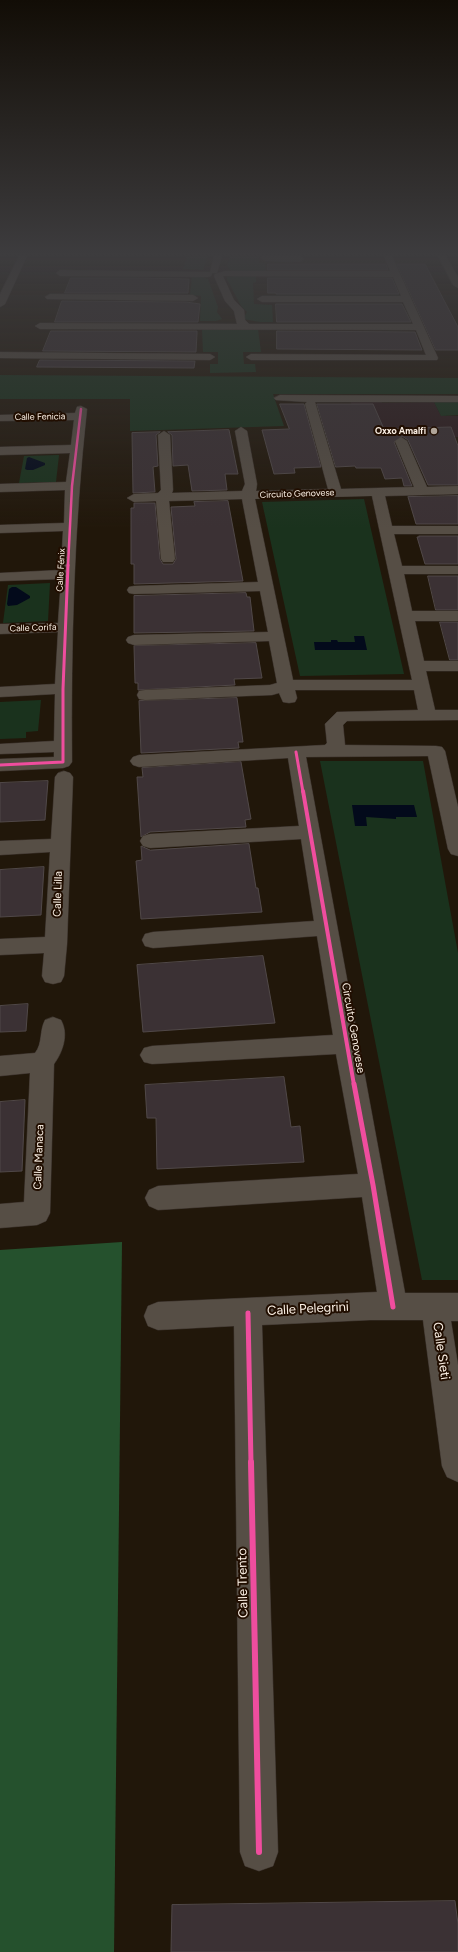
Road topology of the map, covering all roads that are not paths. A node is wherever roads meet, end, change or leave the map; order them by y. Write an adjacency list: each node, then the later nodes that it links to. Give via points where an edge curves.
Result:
1 (29, 347): 4 (street)
2 (428, 347): 6 (street, via 433,358)
3 (0, 355): 4 (street)
4 (25, 356): 5 (street)
5 (210, 357)
6 (251, 357)
7 (280, 398): 8 (street)
8 (458, 399)
9 (311, 404): 22 (street)
10 (81, 413): 11 (street, Calle Fenicia); 15 (street, Calle Fénix)
11 (0, 418)
12 (241, 431): 23 (street, via 251,484)
13 (164, 435): 25 (street, via 167,490)
14 (401, 441): 20 (street)
15 (76, 449): 16 (street); 17 (street, Calle Fénix)
16 (0, 451)
17 (72, 486): 18 (street); 26 (street, Calle Fénix)
18 (0, 488)
19 (458, 490): 20 (street, Circuito Genovese)
20 (422, 491): 21 (street, Circuito Genovese)
21 (378, 492): 22 (street, Circuito Genovese); 28 (street)
22 (336, 493): 23 (street, Circuito Genovese)
23 (248, 496): 25 (street); 35 (street, Circuito Genovese)
24 (134, 498): 25 (street)
25 (162, 498): 30 (street)
26 (71, 526): 27 (street); 33 (street, Calle Fénix)
27 (0, 529)
28 (387, 530): 29 (street); 31 (street)
29 (458, 530)
30 (168, 559)
31 (396, 570): 32 (street); 37 (street)
32 (458, 570)
33 (69, 574): 34 (street); 39 (street, Calle Fénix)
34 (0, 576)
35 (266, 586): 36 (street); 41 (street, Circuito Genovese)
36 (134, 590)
37 (406, 616): 38 (street); 43 (street)
38 (458, 616)
39 (67, 627): 40 (street, Calle Corifa); 47 (street, Calle Fénix)
40 (0, 629)
41 (275, 636): 42 (street); 49 (street, Circuito Genovese)
42 (134, 640)
43 (418, 666): 44 (street); 46 (street)
44 (458, 666)
45 (394, 684): 46 (street); 49 (street); 51 (street)
46 (421, 685): 52 (street)
47 (63, 689): 48 (street); 59 (street, Calle Fénix)
48 (0, 692)
49 (287, 692): 50 (street, via 272,690)
50 (145, 696)
51 (400, 715): 52 (street); 53 (street); 54 (street)
52 (428, 715): 53 (street, via 458,715)
53 (454, 715)
54 (360, 716): 55 (street, via 343,716); 56 (street)
55 (333, 738): 56 (street); 58 (street)
56 (370, 746): 62 (street, via 436,751)
57 (0, 749): 59 (street)
58 (296, 752): 60 (street); 63 (street, Circuito Genovese)
59 (63, 754): 61 (street); 65 (street, Calle Lilla)
60 (139, 762)
61 (0, 765)
62 (450, 774): 67 (street)
63 (310, 832): 64 (street); 68 (street, Circuito Genovese)
64 (150, 841)
65 (60, 845): 66 (street); 70 (street, Calle Lilla)
66 (0, 848)
67 (458, 849)
68 (327, 928): 69 (street); 74 (street, Circuito Genovese)
69 (152, 940)
70 (56, 944): 71 (street); 72 (street, Calle Lilla)
71 (0, 947)
72 (53, 976)
73 (53, 1026): 76 (street, Calle Manaca, via 51,1050)
74 (346, 1044): 75 (street); 78 (street, Circuito Genovese)
75 (152, 1055)
76 (42, 1062): 77 (street); 80 (street, Calle Manaca, via 37,1213)
77 (0, 1066)
78 (373, 1185): 79 (street); 81 (street, Circuito Genovese)
79 (158, 1198)
80 (0, 1216)
81 (393, 1307): 82 (street, Calle Pelegrini); 83 (street, Calle Pelegrini)
82 (446, 1307): 85 (street, Calle Sieti)
83 (248, 1313): 84 (street, Calle Pelegrini); 86 (street, Calle Trento)
84 (158, 1316)
85 (458, 1466)
86 (259, 1852)

